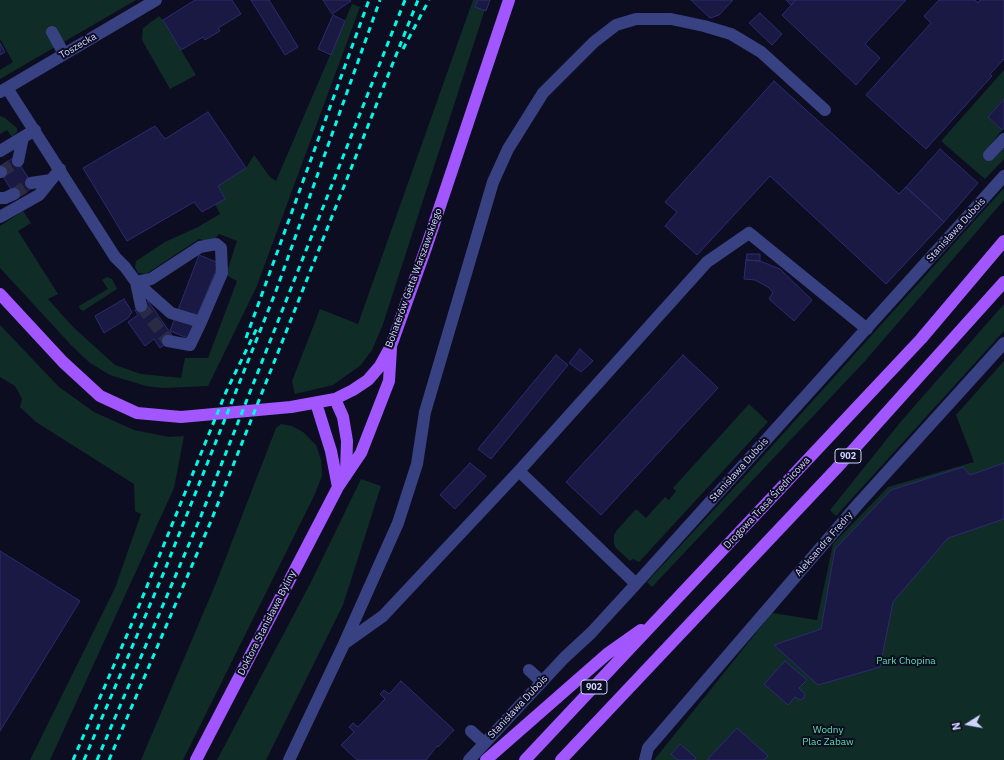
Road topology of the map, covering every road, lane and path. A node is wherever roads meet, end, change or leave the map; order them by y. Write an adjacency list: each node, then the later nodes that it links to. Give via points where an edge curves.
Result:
1 (156, 0): 4 (street, Toszecka)
2 (509, 0): 29 (main road, Bohaterów Getta Warszawskiego)
3 (52, 32): 4 (street)
4 (64, 54): 5 (street, Toszecka)
5 (4, 90): 7 (street)
6 (825, 110): 37 (street, via 761,52 732,34 671,19 636,19 616,25 594,42 544,93 508,149 493,182 425,412 417,464 401,516)
7 (35, 130): 8 (street); 13 (street)
8 (23, 137): 10 (street); 12 (street)
9 (1004, 139): 11 (street)
10 (0, 151)
11 (989, 155)
12 (18, 162)
13 (60, 170): 15 (street); 21 (street, via 115,257)
14 (1004, 176): 26 (street, Stanisława Dubois)
15 (51, 180): 16 (street); 19 (street, via 39,195)
16 (31, 183)
17 (14, 194): 18 (street)
18 (0, 198)
19 (0, 217)
20 (1004, 241): 36 (main road, Drogowa Trasa Średnicowa / 902, via 920,339)
21 (136, 282): 24 (street); 25 (street, via 171,313); 25 (street, via 151,279 200,247 216,244 221,248 222,273)
22 (1004, 282): 48 (main road, 902, via 836,469)
23 (0, 294): 31 (main road, Bohaterów Getta Warszawskiego, via 63,362 100,396 137,414 181,417)
24 (141, 306)
25 (201, 322): 27 (street, via 190,345)
26 (867, 329): 32 (street, via 749,233 707,262); 35 (street, Stanisława Dubois)
27 (168, 341)
28 (1004, 343): 42 (street, Aleksandra Fredry, via 859,503)
29 (391, 346): 30 (main road, Bohaterów Getta Warszawskiego, via 380,366 368,380); 33 (main road, Doktora Stanisława Byliny, via 389,381 361,453)
30 (335, 399): 31 (main road, Bohaterów Getta Warszawskiego); 33 (main road, Doktora Stanisława Byliny, via 343,417 347,441)
31 (316, 403): 34 (main road, via 331,451)
32 (519, 471): 35 (street); 37 (street, via 383,616)
33 (346, 474): 34 (main road, Doktora Stanisława Byliny)
34 (338, 487): 43 (main road, Doktora Stanisława Byliny)
35 (636, 584): 39 (street, Stanisława Dubois)
36 (663, 614): 46 (main road, via 607,654); 47 (main road, Drogowa Trasa Średnicowa / 902)
37 (344, 644): 44 (street)
38 (529, 670): 39 (street)
39 (542, 682): 41 (street, Stanisława Dubois)
40 (471, 731): 41 (street)
41 (484, 743): 45 (street, Stanisława Dubois)
42 (647, 754)
43 (196, 760)
44 (289, 760)
45 (469, 760)
46 (486, 760)
47 (525, 760)
48 (561, 760)

